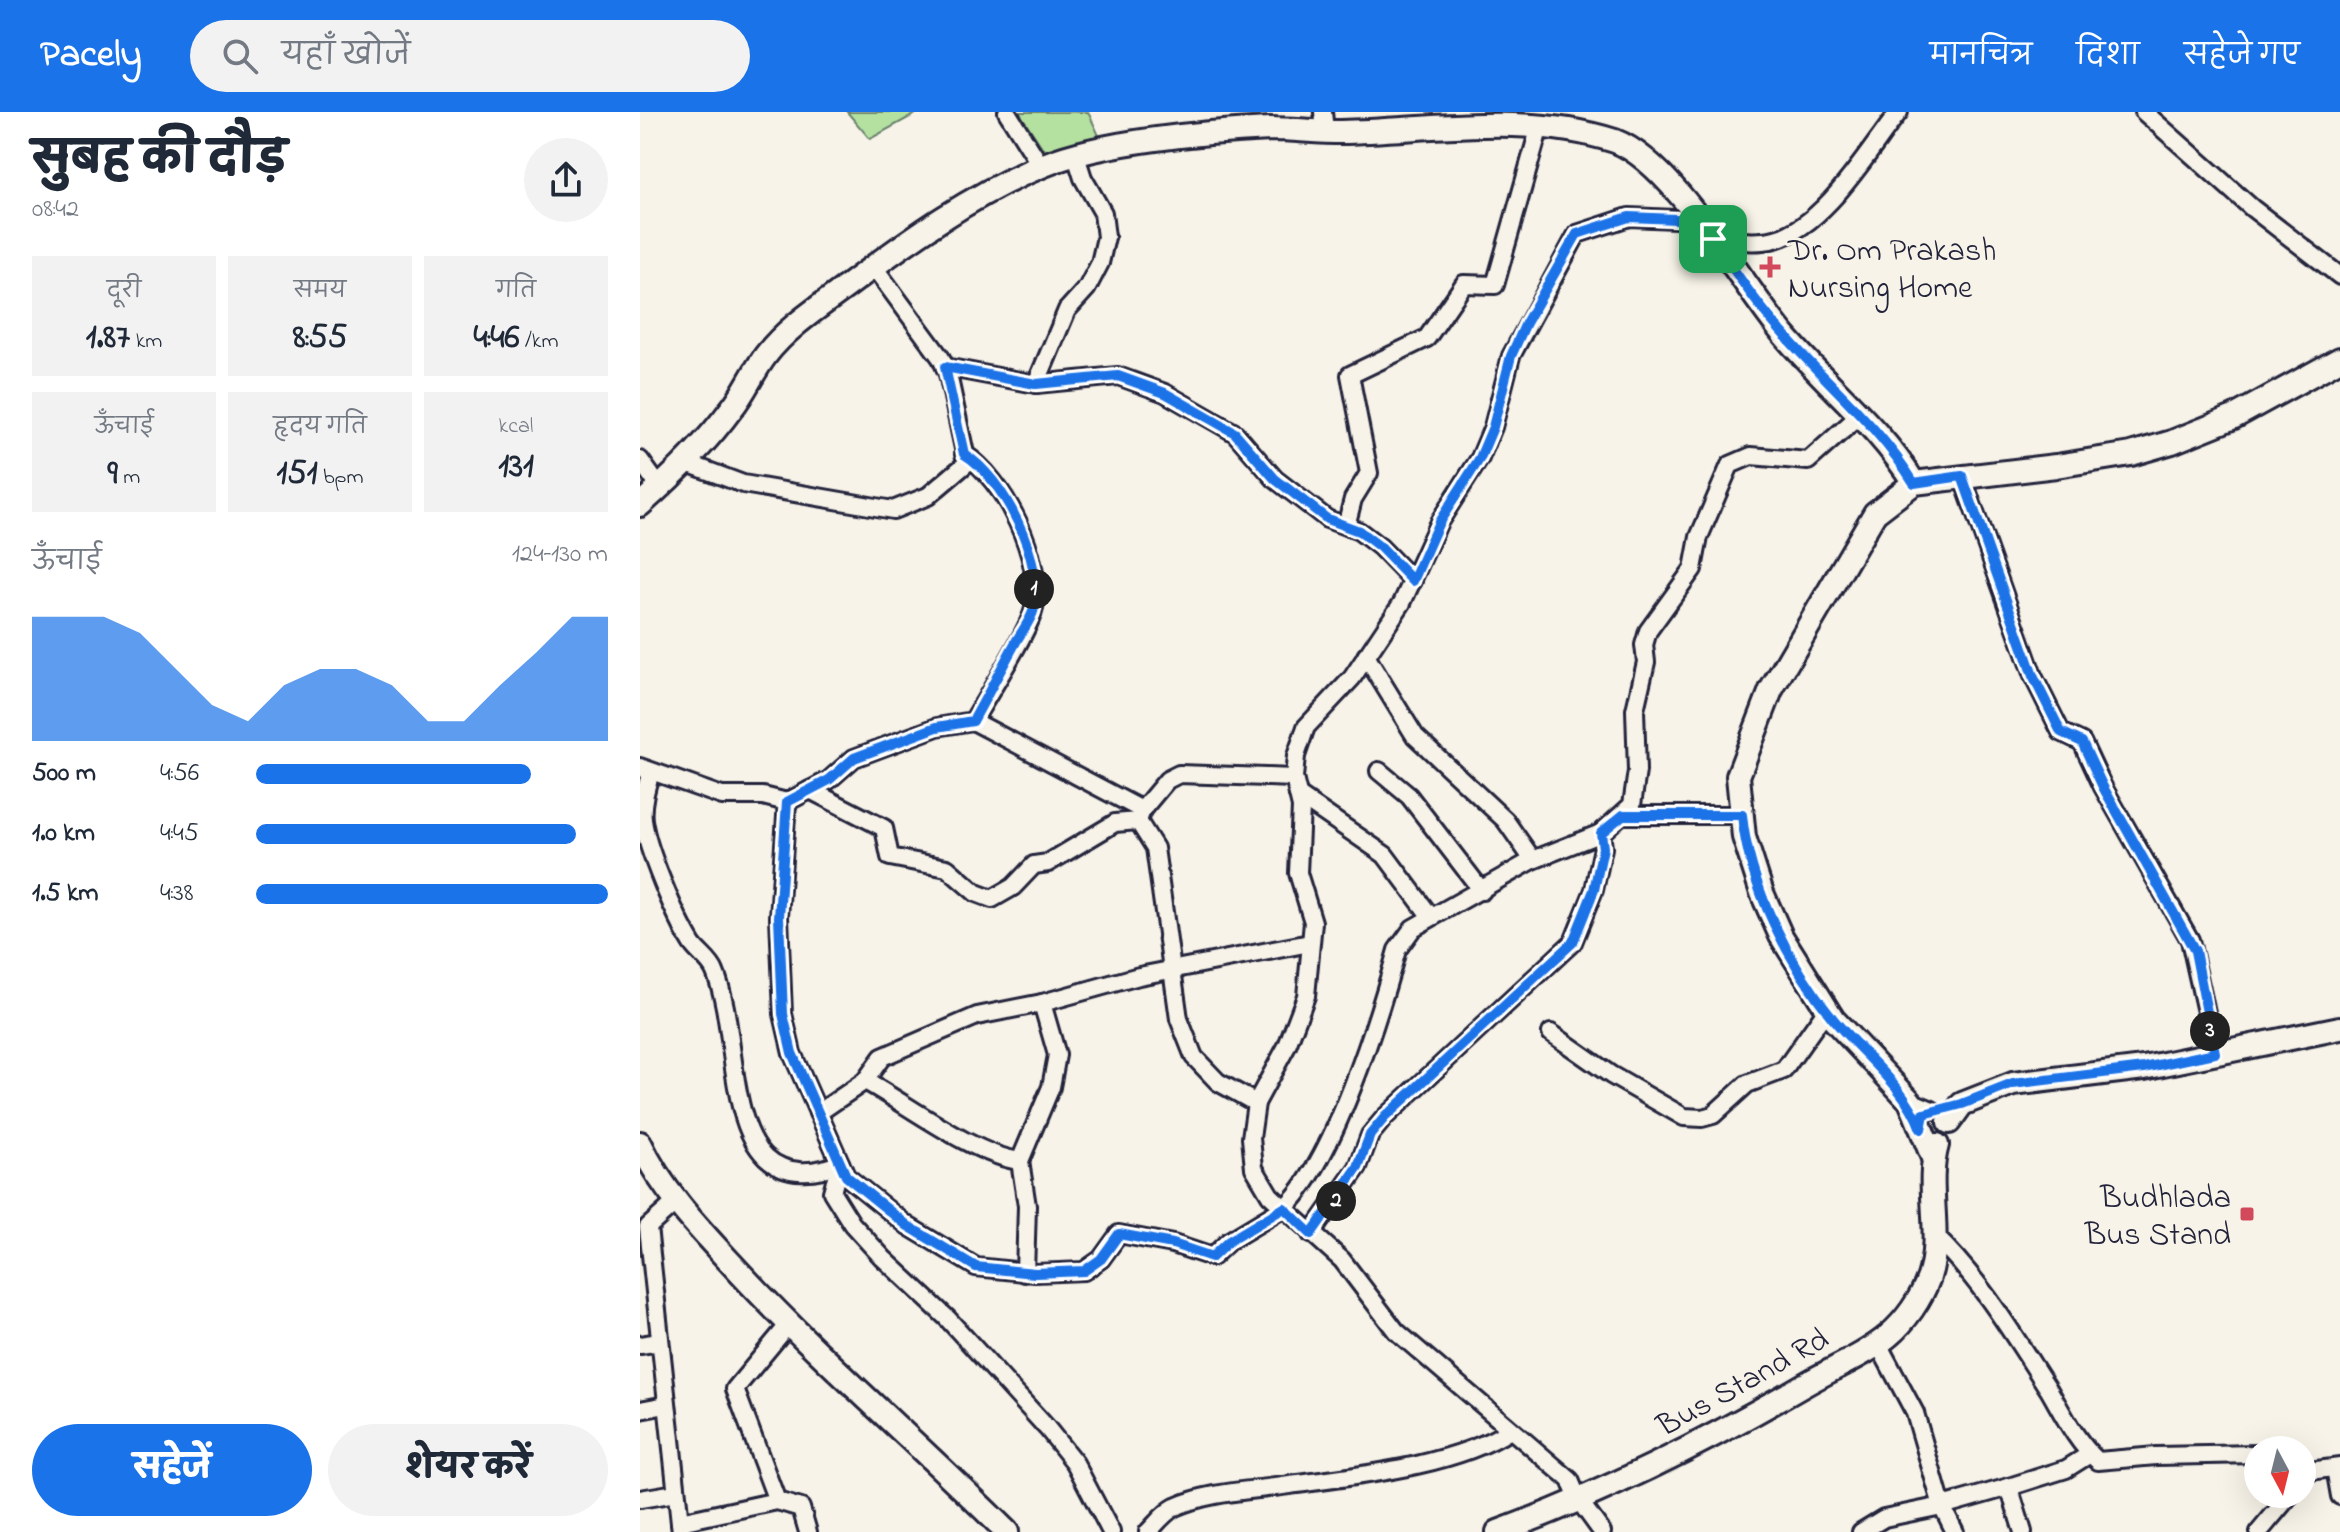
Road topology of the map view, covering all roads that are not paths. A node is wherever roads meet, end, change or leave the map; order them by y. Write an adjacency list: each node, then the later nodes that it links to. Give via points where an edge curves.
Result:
1 (1007, 112): 7 (street)
2 (1899, 112): 9 (street, via 1836,197 1793,232 1774,240)
3 (2144, 112): 11 (street, via 2252,208)
4 (1324, 122): 5 (street); 6 (street, via 1154,140)
5 (1540, 126): 8 (street, via 1617,142 1653,168); 23 (street, via 1495,285 1464,284 1427,338 1350,375 1369,473 1353,499)
6 (1076, 156): 7 (street); 14 (street, via 1103,213 1106,237 1100,263 1067,310)
7 (1041, 166): 10 (street, via 991,189)
8 (1699, 220): 9 (street); 24 (street, via 1629,217 1577,234 1526,323 1480,458 1439,522)
9 (1713, 239): 15 (street, via 1788,339)
10 (874, 267): 13 (street); 18 (street, via 767,354 734,406)
11 (2340, 276)
12 (2340, 359): 19 (street, via 2202,434 2131,454)
13 (945, 367): 14 (street); 16 (street)
14 (1036, 384): 23 (street, via 1118,376 1165,393 1235,433 1275,479 1327,519)
15 (1861, 414): 20 (street); 32 (street, via 1808,461 1751,456 1730,465 1699,537 1693,569 1648,631 1635,710 1635,790)
16 (964, 454): 18 (street, via 967,463 928,496 893,510 743,484); 26 (street, via 979,463 1017,521 1034,580 1034,609)
17 (640, 460): 21 (street)
18 (687, 463): 21 (street)
19 (1962, 476): 20 (street); 45 (street, via 2033,676 2061,732 2082,742 2190,940)
20 (1914, 483): 33 (street, via 1875,513 1771,690 1738,776)
21 (660, 488): 22 (street)
22 (640, 505)
23 (1346, 526): 24 (street, via 1380,547)
24 (1413, 581): 25 (street)
25 (1366, 656): 29 (street, via 1306,727 1296,756); 36 (street, via 1415,736 1505,820)
26 (973, 721): 30 (street, via 937,727 854,758); 34 (street)
27 (646, 770): 31 (street, via 722,796); 52 (street, via 643,819 682,925 715,969 752,1138 781,1168 803,1172)
28 (1379, 771): 37 (street, via 1409,796)
29 (1296, 787): 34 (street, via 1179,774 1167,780); 38 (street, via 1385,855); 39 (street, via 1301,807 1298,873 1313,922)
30 (810, 790): 31 (street); 34 (street, via 884,828 890,857 947,868 976,893 992,899 1034,865 1048,863 1115,823)
31 (787, 802): 48 (street, via 779,917 783,1014 792,1053)
32 (1623, 815): 33 (street); 35 (street)
33 (1742, 815): 42 (street, via 1744,837 1781,936)
34 (1140, 816): 40 (street, via 1155,848)
35 (1601, 833): 36 (street); 58 (street, via 1594,890 1573,942 1385,1117)
36 (1533, 860): 37 (street)
37 (1482, 891): 38 (street)
38 (1431, 917): 55 (street, via 1413,928 1397,950 1340,1114 1298,1195)
39 (1310, 943): 40 (street, via 1195,963); 47 (street, via 1298,1023)
40 (1173, 972): 41 (street); 47 (street, via 1179,1019 1194,1057 1218,1082)
41 (1042, 1003): 46 (street, via 977,1016 882,1057); 51 (street, via 1057,1055 1051,1087)
42 (1827, 1009): 44 (street, via 1784,1070 1747,1084 1713,1115 1702,1118 1684,1117); 49 (street, Bus Stand Rd, via 1910,1101)
43 (2340, 1028): 45 (street)
44 (1551, 1033)
45 (2215, 1053): 49 (street, via 2144,1068 2013,1084)
46 (865, 1081): 48 (street); 51 (street, via 979,1147)
47 (1256, 1103): 55 (street, via 1254,1168)
48 (818, 1113): 52 (street)
49 (1939, 1125): 56 (street, Bus Stand Rd)
50 (640, 1143): 53 (street)
51 (1020, 1161): 59 (street, via 1027,1206)
52 (840, 1163): 59 (street, via 866,1194 954,1257 976,1267); 82 (street, via 832,1192 852,1224 1047,1428 1075,1463)
53 (646, 1165): 54 (street)
54 (677, 1201): 57 (street); 60 (street)
55 (1284, 1208): 58 (street); 59 (street, via 1212,1257 1119,1234 1101,1259 1084,1271)
56 (1936, 1224): 62 (street, Bus Stand Rd, via 1929,1276 1912,1311); 67 (street)
57 (644, 1229): 61 (street)
58 (1311, 1234): 66 (street, via 1342,1260 1396,1331)
59 (1025, 1273)
60 (789, 1324): 76 (street, via 735,1389); 81 (street)
61 (660, 1342): 63 (street); 64 (street)
62 (1877, 1342): 75 (street, Bus Stand Rd, via 1716,1436); 77 (street, via 1915,1413)
63 (640, 1345)
64 (666, 1405): 65 (street); 72 (street)
65 (640, 1410)
66 (1510, 1430): 75 (street, via 1570,1480); 83 (street, via 1488,1445 1383,1470 1204,1499 1173,1508)
67 (2090, 1454): 68 (street, via 2098,1461); 71 (street, via 2066,1469)
68 (2244, 1454)
69 (2338, 1468): 70 (street); 73 (street)
70 (2316, 1472)
71 (2009, 1487): 77 (street); 88 (street)
72 (676, 1493): 74 (street); 79 (street)
73 (2340, 1496)
74 (640, 1499)
75 (1578, 1499): 84 (street, Bus Stand Rd); 85 (street)
76 (777, 1501): 79 (street); 80 (street, via 801,1508)
77 (1942, 1506): 86 (street, via 1884,1518); 87 (street)
78 (2279, 1508): 89 (street)
79 (680, 1527)
80 (808, 1532)
81 (1007, 1532)
82 (1111, 1532)
83 (1148, 1532)
84 (1498, 1532)
85 (1602, 1532)
86 (1861, 1532)
87 (1955, 1532)
88 (2023, 1532)
89 (2259, 1532)

